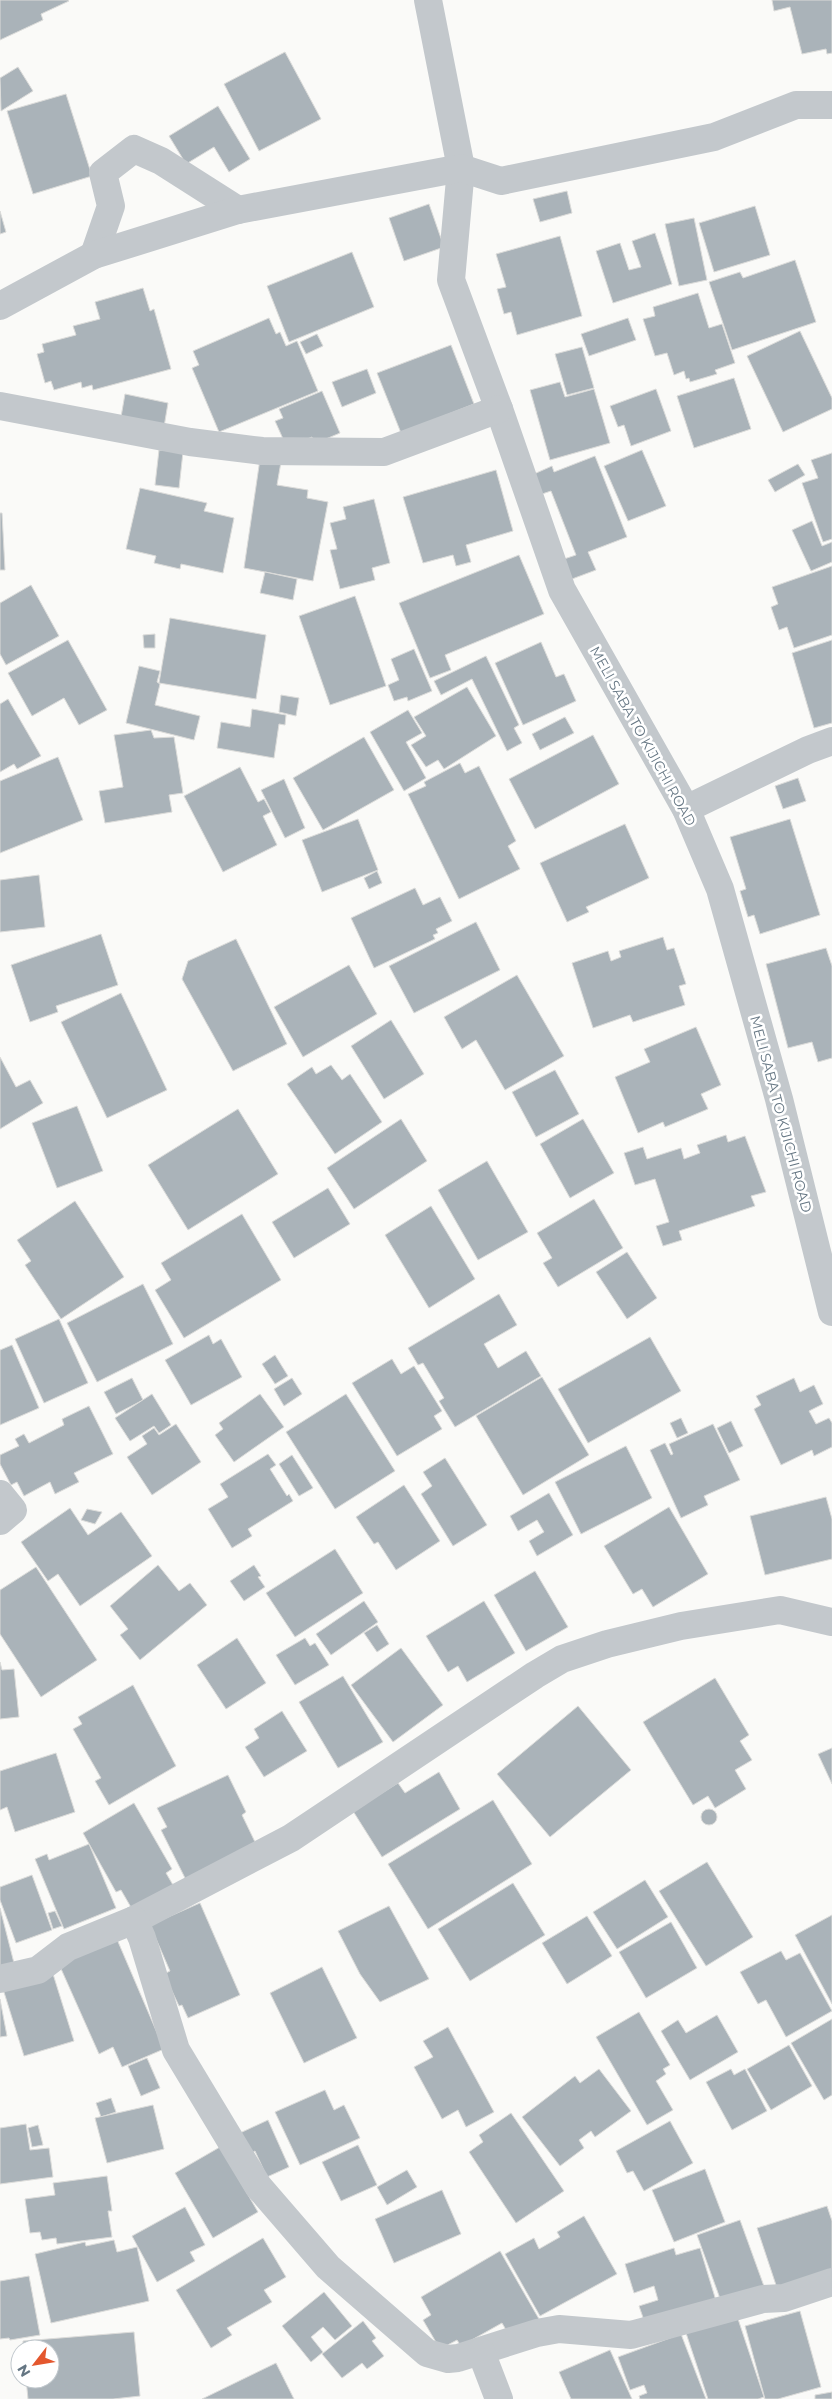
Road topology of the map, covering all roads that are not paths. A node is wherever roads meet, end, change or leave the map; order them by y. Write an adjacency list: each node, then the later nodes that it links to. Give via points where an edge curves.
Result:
1 (428, 0): 3 (street, MELI SABA TO KIJICHI ROAD)
2 (832, 105): 3 (street, via 796,105 714,137 501,181)
3 (461, 168): 4 (street); 8 (street, MELI SABA TO KIJICHI ROAD, via 451,280)
4 (238, 210): 5 (street); 5 (street, via 161,161 134,150 103,173 111,206)
5 (94, 254): 6 (street)
6 (0, 306)
7 (0, 406): 8 (street, via 190,442 262,451 384,452)
8 (499, 409): 10 (street, MELI SABA TO KIJICHI ROAD, via 562,590)
9 (832, 741): 10 (street)
10 (686, 809): 11 (street, MELI SABA TO KIJICHI ROAD, via 720,889)
11 (827, 1269): 12 (street, MELI SABA TO KIJICHI ROAD)
12 (832, 1312)
13 (0, 1494): 14 (street, via 13,1510)
14 (0, 1521)
15 (832, 1622): 16 (street, via 780,1610 681,1626 562,1659 291,1838)
16 (134, 1920): 17 (street, via 68,1947 38,1970); 19 (street, via 176,2050 258,2186 328,2267 418,2347 448,2359)
17 (0, 1980)
18 (832, 2282): 19 (street, via 784,2298 763,2299 631,2335 559,2329 536,2333)
19 (481, 2352): 20 (street)
20 (499, 2399)

